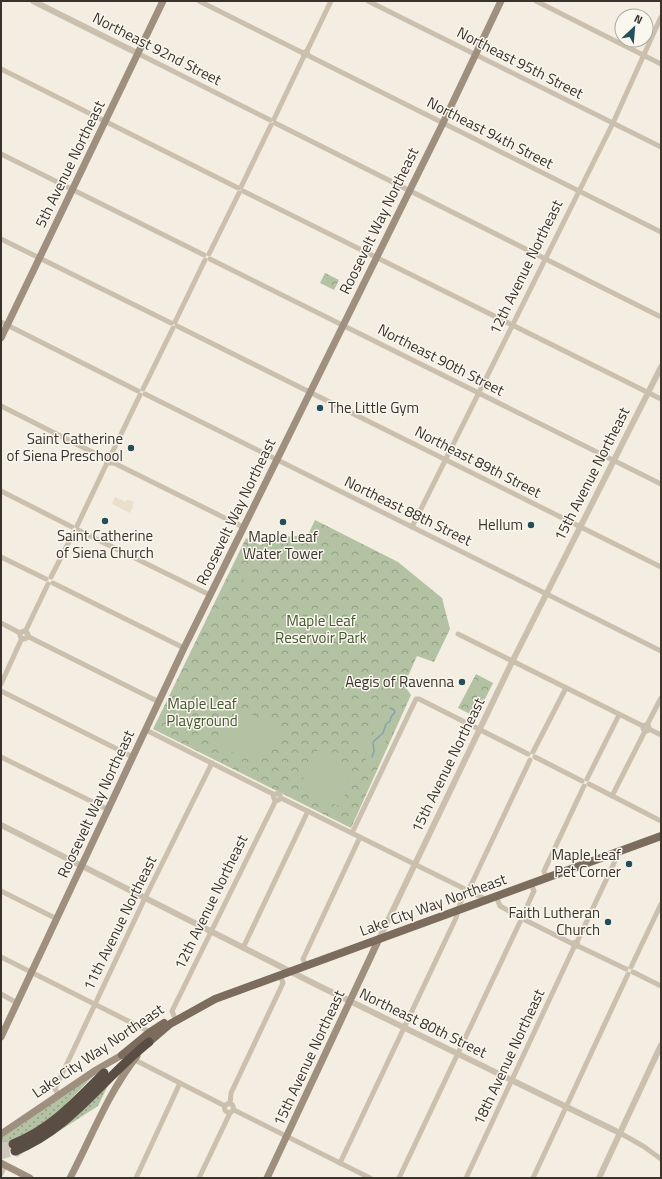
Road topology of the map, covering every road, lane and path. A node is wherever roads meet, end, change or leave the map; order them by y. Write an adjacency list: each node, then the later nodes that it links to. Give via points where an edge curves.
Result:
1 (33, 1): 9 (street, Northeast 92nd Street)
2 (163, 1): 9 (main road, 5th Avenue Northeast)
3 (199, 1): 10 (street, Northeast 94th Street)
4 (331, 1): 10 (street)
5 (368, 1): 11 (street, Northeast 95th Street)
6 (501, 1): 11 (main road, Roosevelt Way Northeast)
7 (536, 1): 12 (street)
8 (661, 17): 12 (street, 12th Avenue Northeast)
9 (137, 53): 15 (main road, 5th Avenue Northeast); 16 (street, Northeast 92nd Street)
10 (306, 54): 16 (street); 17 (street, Northeast 94th Street)
11 (476, 54): 17 (main road, Roosevelt Way Northeast); 18 (street, Northeast 95th Street)
12 (644, 55): 13 (street); 18 (street, 12th Avenue Northeast)
13 (661, 64)
14 (1, 69): 15 (street)
15 (104, 122): 21 (main road, 5th Avenue Northeast); 22 (street)
16 (272, 122): 22 (street); 23 (street, Northeast 92nd Street)
17 (443, 123): 23 (main road, Roosevelt Way Northeast); 24 (street, Northeast 94th Street)
18 (613, 123): 19 (street, Northeast 95th Street); 24 (street, 12th Avenue Northeast)
19 (661, 147)
20 (1, 154): 21 (street, Northeast 90th Street)
21 (72, 189): 27 (street, Northeast 90th Street); 29 (main road, 5th Avenue Northeast)
22 (240, 190): 27 (street); 28 (street)
23 (409, 191): 28 (main road, Roosevelt Way Northeast); 30 (street, Northeast 92nd Street)
24 (579, 191): 25 (street, Northeast 94th Street); 30 (street, 12th Avenue Northeast)
25 (661, 232)
26 (1, 238): 29 (street, Northeast 89th Street)
27 (207, 257): 33 (street); 34 (street, Northeast 90th Street)
28 (376, 257): 34 (main road, Roosevelt Way Northeast); 35 (street)
29 (39, 258): 32 (main road, 5th Avenue Northeast); 33 (street, Northeast 89th Street)
30 (545, 258): 31 (street, Northeast 92nd Street); 35 (street, 12th Avenue Northeast)
31 (661, 317)
32 (4, 324): 36 (main road, 5th Avenue Northeast); 38 (street, Northeast 88th Street)
33 (174, 325): 38 (street); 39 (street, Northeast 89th Street)
34 (343, 325): 39 (main road, Roosevelt Way Northeast); 40 (street, Northeast 90th Street)
35 (512, 325): 40 (street, 12th Avenue Northeast); 41 (street)
36 (1, 338)
37 (661, 367): 41 (street, 15th Avenue Northeast)
38 (141, 392): 45 (street); 46 (street, Northeast 88th Street)
39 (310, 392): 44 (street, Northeast 89th Street); 46 (main road, Roosevelt Way Northeast)
40 (479, 393): 44 (street, 12th Avenue Northeast); 47 (street, Northeast 90th Street)
41 (648, 393): 42 (street); 47 (street, 15th Avenue Northeast)
42 (661, 399)
43 (1, 406): 45 (street)
44 (445, 459): 51 (street, 12th Avenue Northeast); 52 (street, Northeast 89th Street)
45 (109, 460): 50 (street); 53 (street)
46 (277, 460): 50 (main road, Roosevelt Way Northeast); 51 (street, Northeast 88th Street)
47 (614, 460): 48 (street, Northeast 90th Street); 52 (street, 15th Avenue Northeast)
48 (661, 484)
49 (1, 491): 53 (street)
50 (243, 527): 58 (main road, Roosevelt Way Northeast)
51 (412, 527): 57 (street, Northeast 88th Street)
52 (580, 527): 55 (street, Northeast 89th Street); 57 (street, 15th Avenue Northeast)
53 (75, 529): 56 (street); 58 (street)
54 (1, 556): 56 (street)
55 (661, 567)
56 (49, 581): 61 (street); 62 (street)
57 (546, 594): 63 (street, Northeast 88th Street); 64 (street, 15th Avenue Northeast)
58 (210, 595): 62 (main road, Roosevelt Way Northeast)
59 (1, 623): 61 (street)
60 (458, 634): 64 (street)
61 (24, 635): 65 (street); 70 (street)
62 (184, 648): 70 (main road, Roosevelt Way Northeast)
63 (661, 651)
64 (512, 661): 67 (street); 74 (street, 15th Avenue Northeast)
65 (1, 684)
66 (1, 687): 68 (street)
67 (566, 688): 71 (street); 77 (street)
68 (1, 691): 76 (street)
69 (661, 698): 72 (street)
70 (159, 702): 73 (main road, Roosevelt Way Northeast)
71 (619, 715): 72 (street); 80 (street)
72 (646, 728): 75 (street); 81 (street)
73 (146, 730): 76 (main road, Roosevelt Way Northeast); 79 (street)
74 (480, 730): 77 (street); 87 (street, via 416,699); 91 (street, 15th Avenue Northeast)
75 (661, 735)
76 (133, 756): 83 (main road, Roosevelt Way Northeast)
77 (531, 756): 80 (street); 95 (street)
78 (1, 757): 83 (street)
79 (212, 763): 82 (street); 98 (street, 11th Avenue Northeast)
80 (585, 783): 81 (street); 93 (street, via 544,871)
81 (612, 796): 85 (street)
82 (277, 797): 84 (street); 104 (street, 12th Avenue Northeast)
83 (109, 810): 92 (main road, Roosevelt Way Northeast)
84 (308, 811): 87 (street); 107 (street)
85 (661, 821)
86 (1, 825): 92 (street, Northeast 80th Street)
87 (352, 833): 89 (street)
88 (661, 836): 90 (main road, Lake City Way Northeast)
89 (360, 837): 91 (street); 109 (street, via 303,959)
90 (613, 854): 93 (main road, Lake City Way Northeast); 106 (street, 18th Avenue Northeast, via 615,861)
91 (415, 864): 95 (street); 105 (street, 15th Avenue Northeast)
92 (82, 866): 98 (street, Northeast 80th Street); 103 (main road, Roosevelt Way Northeast)
93 (546, 878): 94 (main road, Lake City Way Northeast)
94 (531, 884): 97 (main road, Lake City Way Northeast); 102 (street, via 534,891)
95 (467, 890): 99 (street); 101 (street)
96 (1, 891): 103 (street)
97 (496, 896): 99 (main road, Lake City Way Northeast); 102 (street, via 500,906)
98 (145, 898): 104 (street, Northeast 80th Street); 119 (street, 11th Avenue Northeast)
99 (487, 900): 101 (main road, Lake City Way Northeast)
100 (661, 904): 110 (street)
101 (457, 911): 105 (main road, Lake City Way Northeast); 121 (street)
102 (521, 918): 106 (street); 126 (street)
103 (57, 919): 111 (main road, Roosevelt Way Northeast)
104 (211, 931): 107 (street, Northeast 80th Street); 120 (street, 12th Avenue Northeast, via 172,1011)
105 (380, 939): 109 (main road, Lake City Way Northeast); 117 (main road, 15th Avenue Northeast)
106 (575, 945): 110 (street); 129 (street, 18th Avenue Northeast)
107 (243, 948): 112 (street, Northeast 80th Street)
108 (1, 957): 111 (street)
109 (306, 966): 112 (main road, Lake City Way Northeast)
110 (629, 971): 114 (street); 133 (street)
111 (32, 972): 118 (main road, Roosevelt Way Northeast); 119 (street)
112 (290, 972): 113 (main road, Lake City Way Northeast); 117 (street, Northeast 80th Street)
113 (280, 975): 116 (main road, Lake City Way Northeast); 132 (street, via 283,983 231,1093)
114 (661, 986)
115 (1, 994): 118 (street)
116 (215, 999): 120 (main road, Lake City Way Northeast, via 202,1002); 124 (main road, Lake City Way Northeast, via 170,1024)
117 (350, 1002): 121 (street, Northeast 80th Street); 137 (main road, 15th Avenue Northeast)
118 (17, 1003): 123 (main road, Roosevelt Way Northeast)
119 (94, 1004): 122 (street); 131 (street, 11th Avenue Northeast, via 55,1089)
120 (174, 1016): 122 (main road, Lake City Way Northeast)
121 (404, 1028): 126 (street, Northeast 80th Street); 139 (street)
122 (150, 1032): 127 (main road, Lake City Way Northeast)
123 (1, 1037)
124 (149, 1042): 127 (highway, via 131,1056 63,1123 41,1139 14,1147 58,1118); 128 (main road)
125 (661, 1045): 135 (street)
126 (458, 1054): 129 (street, Northeast 80th Street); 148 (street)
127 (122, 1055): 131 (main road, Lake City Way Northeast)
128 (134, 1060): 130 (street); 143 (main road, via 112,1092)
129 (512, 1080): 133 (street, Northeast 80th Street); 149 (street, 18th Avenue Northeast)
130 (180, 1083): 132 (street); 144 (street)
131 (59, 1095): 136 (main road, Lake City Way Northeast)
132 (228, 1105): 134 (street, via 233,1106); 134 (street, via 226,1111)
133 (566, 1107): 135 (street, Northeast 80th Street); 150 (street)
134 (232, 1112): 137 (street); 145 (street)
135 (620, 1133): 138 (street, Northeast 80th Street); 151 (street)
136 (1, 1134)
137 (287, 1137): 139 (street); 146 (main road, 15th Avenue Northeast)
138 (661, 1159)
139 (340, 1163): 147 (street)
140 (3, 1164): 141 (street); 142 (main road)
141 (1, 1174)
142 (30, 1178)
143 (70, 1178)
144 (136, 1178)
145 (199, 1178)
146 (267, 1178)
147 (370, 1178)
148 (399, 1178)
149 (466, 1178)
150 (532, 1178)
151 (599, 1178)

